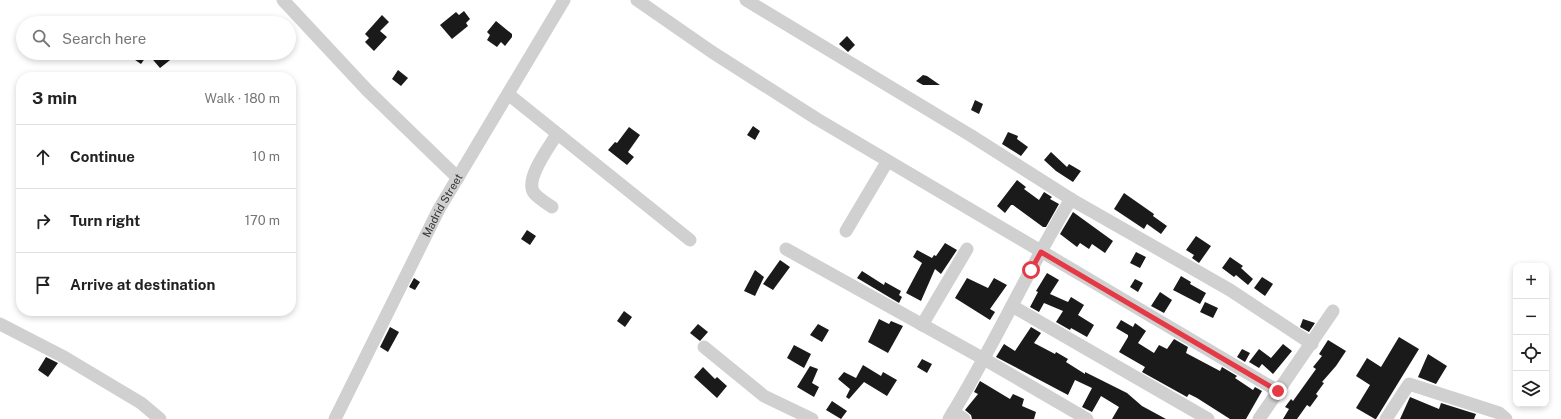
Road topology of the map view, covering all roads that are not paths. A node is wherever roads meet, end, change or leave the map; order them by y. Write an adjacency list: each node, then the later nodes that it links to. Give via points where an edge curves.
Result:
1 (283, 0): 8 (street, via 367,90)
2 (564, 0): 5 (street, Madrid Street)
3 (637, 0): 7 (street, via 764,86)
4 (746, 0): 9 (street, via 970,134)
5 (508, 94): 6 (street); 8 (street, Madrid Street)
6 (557, 134): 10 (street, via 531,182 534,194); 12 (street)
7 (887, 162): 11 (street); 15 (street)
8 (458, 178): 26 (street, Madrid Street, via 410,265)
9 (1071, 199): 15 (street); 20 (street, via 1230,290)
10 (552, 207)
11 (846, 231)
12 (690, 240)
13 (786, 249): 19 (street)
14 (967, 249): 19 (street)
15 (1041, 252): 16 (street); 23 (street)
16 (1012, 306): 22 (street); 29 (street)
17 (1333, 311): 20 (street)
18 (0, 324): 25 (street, via 64,357 141,403)
19 (922, 325): 22 (street)
20 (1312, 344): 23 (street)
21 (704, 347): 27 (street, via 764,396)
22 (984, 359): 24 (street); 28 (street)
23 (1278, 391): 30 (street)
24 (955, 417)
25 (160, 419)
26 (335, 419)
27 (812, 419)
28 (1087, 419)
29 (1208, 419)
30 (1259, 419)
31 (1386, 419): 32 (street, via 1407,385 1411,384 1499,413)
32 (1506, 419)

